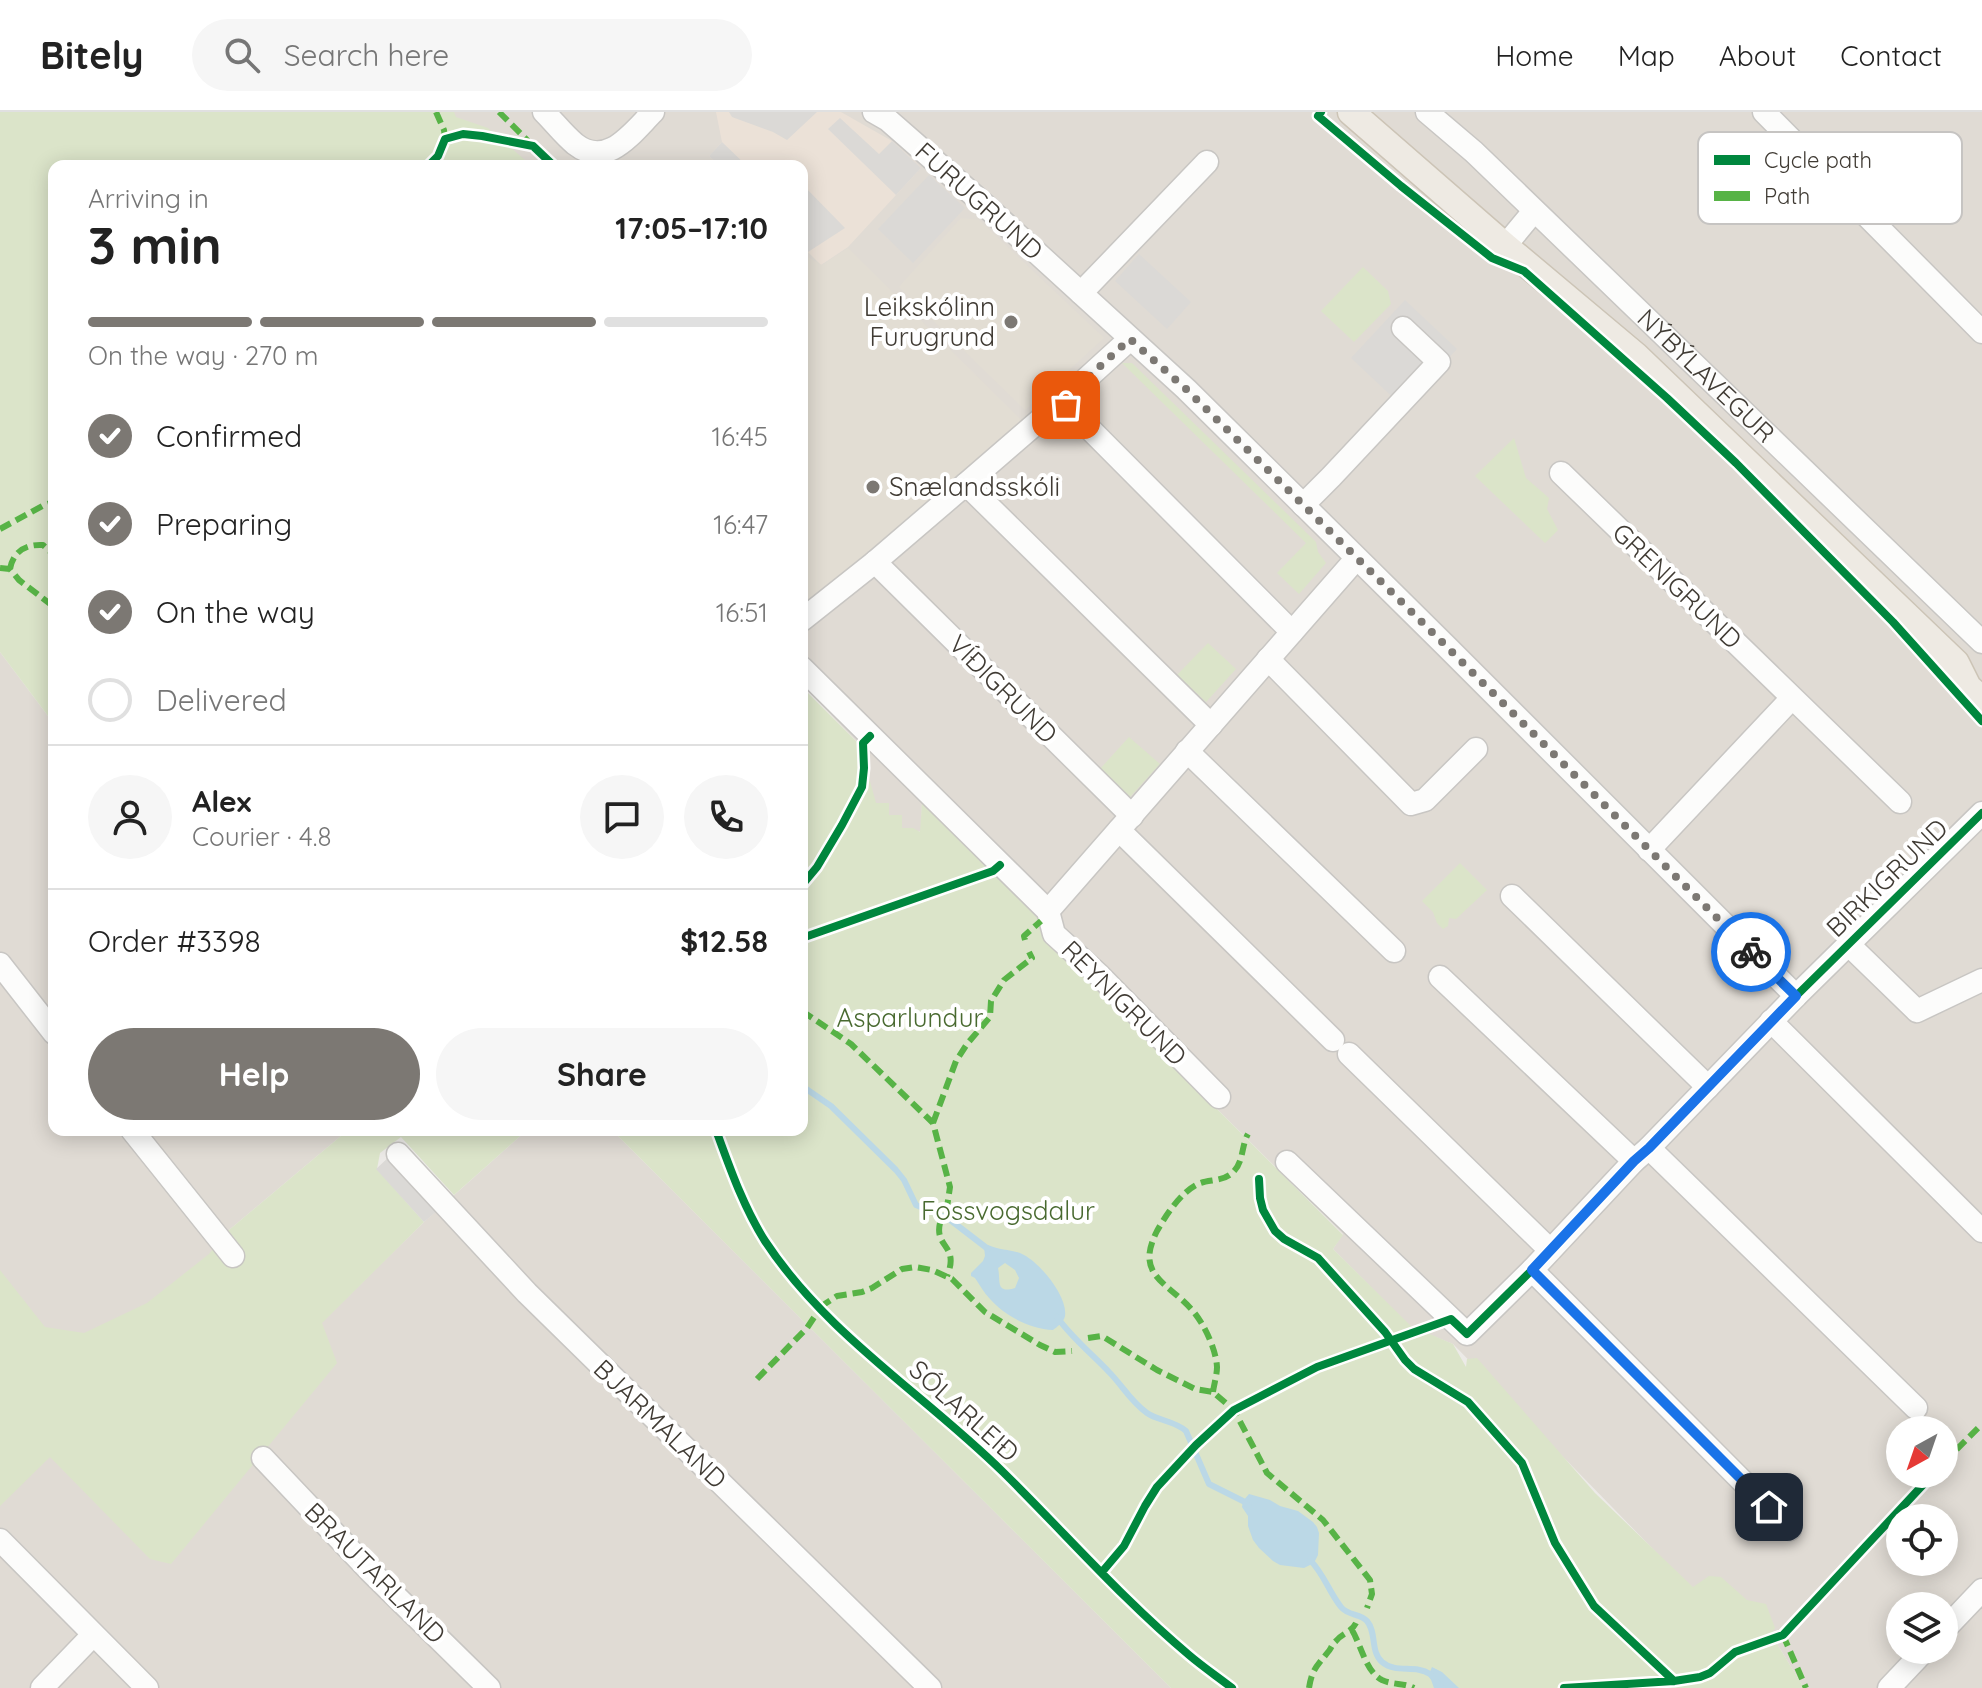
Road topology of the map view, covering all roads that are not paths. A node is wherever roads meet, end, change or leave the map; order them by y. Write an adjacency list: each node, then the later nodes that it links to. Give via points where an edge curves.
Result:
1 (544, 112): 2 (street, via 576,145 595,154 618,146)
2 (653, 112)
3 (874, 112): 12 (street, FURUGRUND)
4 (1351, 112): 11 (main road, NÝBÝLAVEGUR)
5 (1427, 112): 9 (street, NÝBÝLAVEGUR)
6 (1764, 112): 7 (street)
7 (1784, 132)
8 (1207, 162): 12 (street)
9 (1534, 211): 11 (street); 24 (street, NÝBÝLAVEGUR)
10 (1875, 224): 14 (street)
11 (1505, 246): 26 (main road, NÝBÝLAVEGUR, via 1635,355)
12 (1081, 293): 15 (street, FURUGRUND)
13 (1403, 328): 19 (street, via 1439,362)
14 (1982, 332)
15 (1130, 339): 16 (street); 19 (street, FURUGRUND)
16 (1062, 401): 18 (street); 23 (street)
17 (1561, 473): 29 (street, GRENIGRUND)
18 (966, 484): 21 (street); 31 (street)
19 (1303, 505): 20 (street, FURUGRUND)
20 (1356, 559): 23 (street, REYNIGRUND); 37 (street, FURUGRUND)
21 (875, 562): 22 (street); 36 (street, VÍÐIGRUND)
22 (808, 615)
23 (1292, 632): 25 (street, REYNIGRUND)
24 (1982, 642)
25 (1268, 659): 31 (street, REYNIGRUND); 32 (street, via 1411,804 1425,800)
26 (1956, 663): 27 (main road, NÝBÝLAVEGUR); 30 (main road, NÝBÝLAVEGUR)
27 (1982, 673)
28 (808, 674): 39 (street)
29 (1792, 698): 34 (street, GRENIGRUND); 37 (street)
30 (1982, 700)
31 (1211, 725): 33 (street, REYNIGRUND)
32 (1476, 749)
33 (1187, 751): 36 (street, REYNIGRUND); 41 (street)
34 (1900, 802)
35 (1982, 813): 40 (street, BIRKIGRUND)
36 (1125, 823): 39 (street, REYNIGRUND); 55 (street, via 1341,1047)
37 (1649, 850): 45 (street, FURUGRUND)
38 (1512, 896): 48 (street)
39 (1048, 911): 49 (street, REYNIGRUND, via 1054,934)
40 (1848, 944): 44 (street, via 1917,1011); 45 (street, BIRKIGRUND)
41 (1394, 951)
42 (0, 964): 47 (street)
43 (1440, 977): 52 (street)
44 (1982, 980)
45 (1796, 996): 46 (street, BIRKIGRUND)
46 (1771, 1021): 48 (street, BIRKIGRUND); 54 (street)
47 (48, 1025)
48 (1708, 1087): 52 (street, BIRKIGRUND)
49 (1219, 1097)
50 (137, 1136): 56 (street)
51 (398, 1154): 69 (street, BJARMALAND, via 527,1293)
52 (1641, 1154): 55 (street, BIRKIGRUND); 58 (street)
53 (1287, 1162): 57 (street, BIRKIGRUND, via 1467,1334)
54 (1982, 1231)
55 (1550, 1250): 57 (street, BIRKIGRUND)
56 (233, 1256)
57 (1532, 1270): 60 (street)
58 (1916, 1408)
59 (263, 1458): 68 (street, BRAUTARLAND)
60 (1790, 1529)
61 (0, 1540): 64 (street)
62 (1982, 1590): 63 (street)
63 (1958, 1615)
64 (93, 1635): 66 (street); 67 (street)
65 (1912, 1664): 70 (street)
66 (42, 1688)
67 (147, 1688)
68 (489, 1688)
69 (930, 1688)
70 (1889, 1688)

